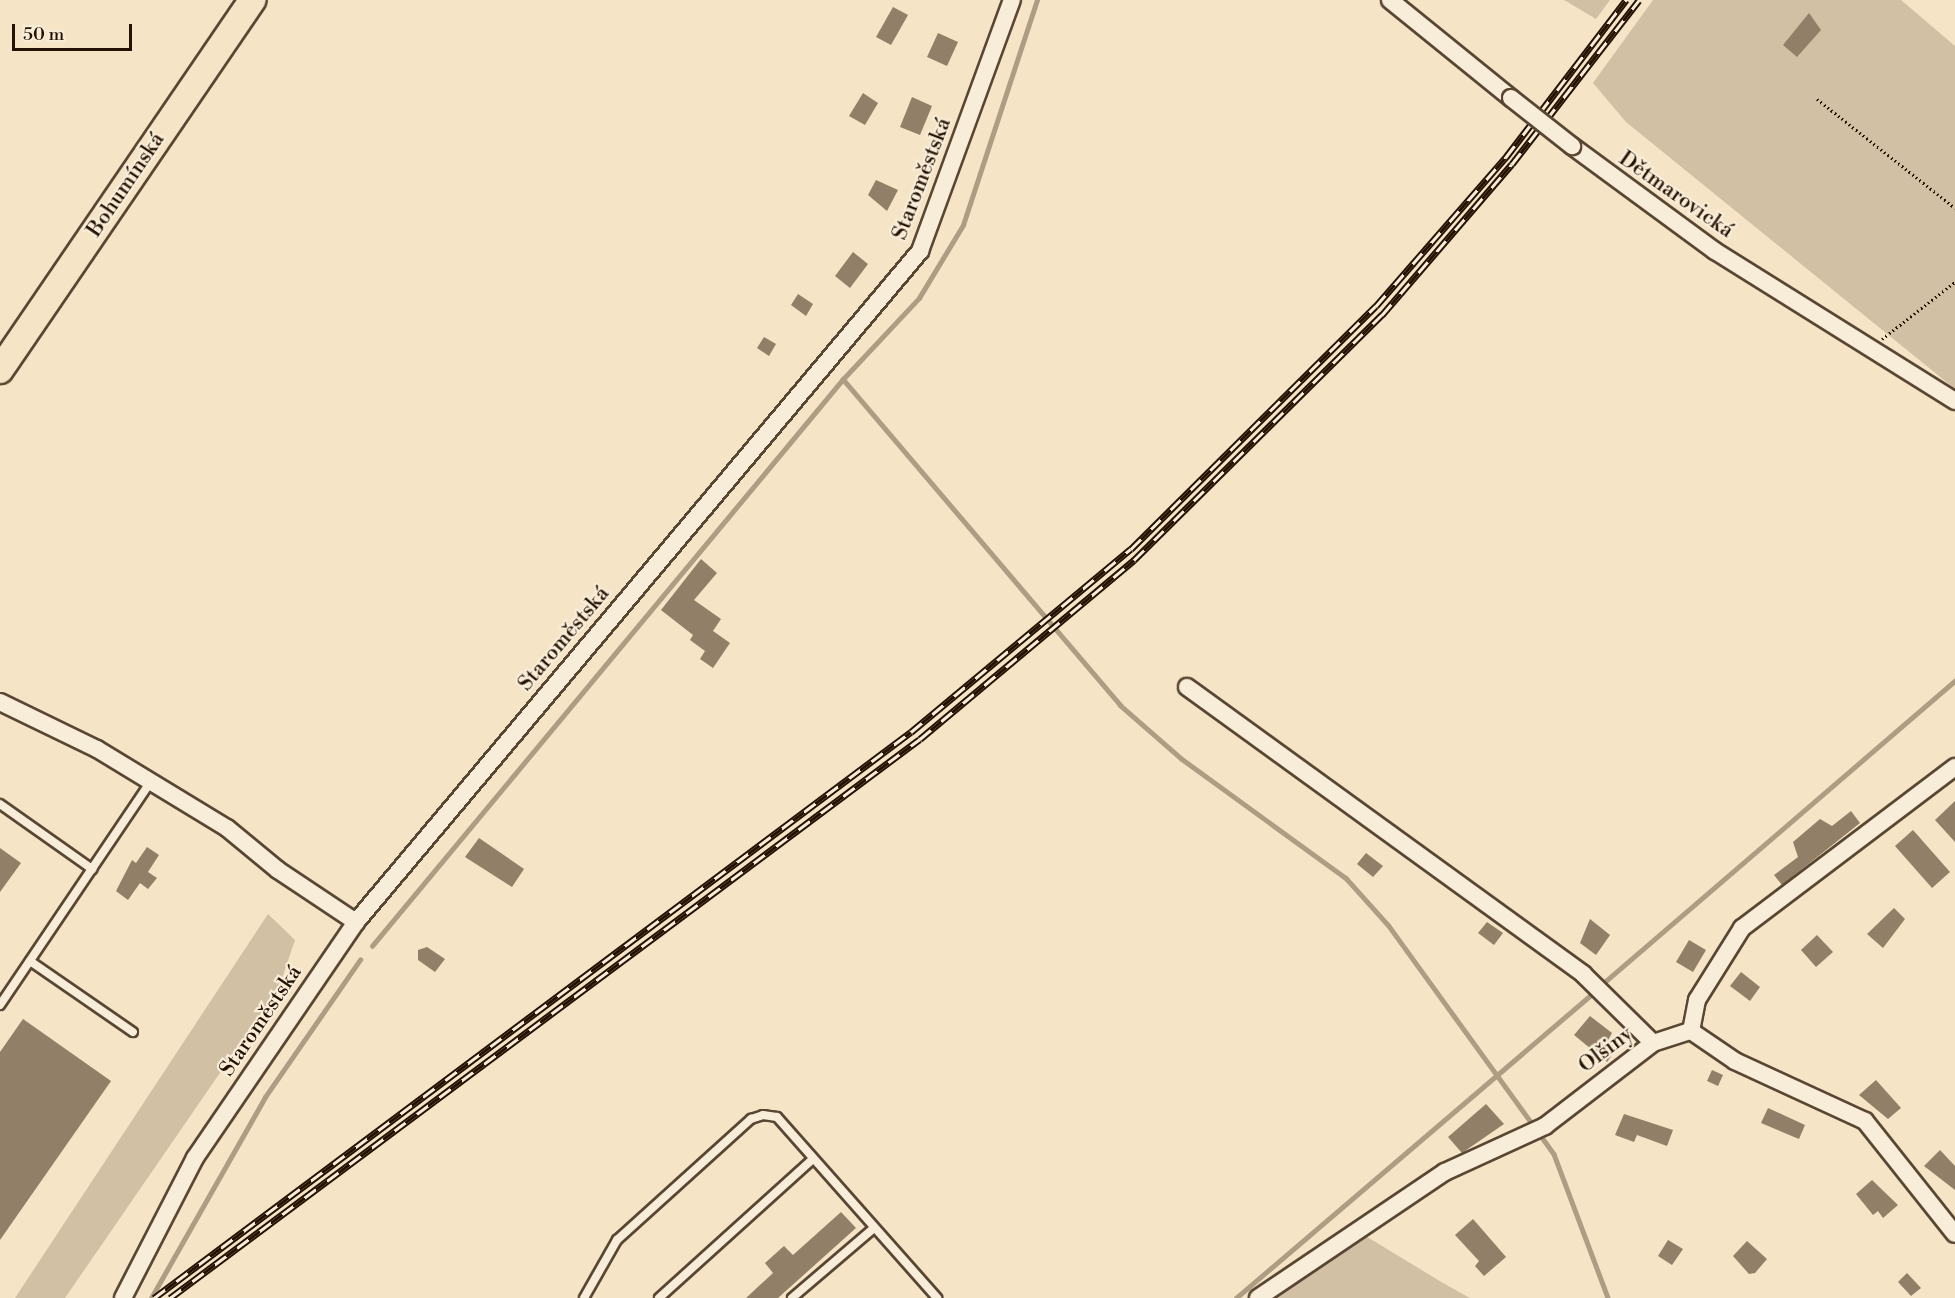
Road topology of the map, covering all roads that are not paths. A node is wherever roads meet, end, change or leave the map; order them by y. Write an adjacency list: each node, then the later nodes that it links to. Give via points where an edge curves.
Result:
1 (252, 0): 4 (main road, Bohumínská)
2 (1012, 0): 12 (street, Staroměstská, via 920,251)
3 (1390, 0): 5 (street, Dětmarovická, bridge, via 1572,146 1715,251)
4 (0, 370)
5 (1955, 401)
6 (1187, 687): 17 (street, via 1583,974)
7 (0, 702): 9 (street)
8 (1955, 767): 15 (street, via 1742,928 1697,1000)
9 (151, 782): 11 (lane); 12 (street, via 227,828 278,870)
10 (0, 804): 11 (lane)
11 (92, 869): 13 (lane)
12 (356, 921): 21 (street, Staroměstská, via 195,1158)
13 (30, 961): 14 (lane); 16 (lane)
14 (0, 1005)
15 (1691, 1031): 17 (street, Olšiny); 20 (street, via 1735,1061 1865,1121)
16 (133, 1032)
17 (1653, 1043): 26 (street, Olšiny, via 1539,1130 1445,1172)
18 (813, 1159): 19 (lane); 22 (lane, via 777,1118 751,1119 617,1240); 23 (lane)
19 (874, 1228): 24 (lane); 25 (lane)
20 (1955, 1234)
21 (123, 1298)
22 (584, 1298)
23 (659, 1298)
24 (792, 1298)
25 (937, 1298)
26 (1258, 1298)

